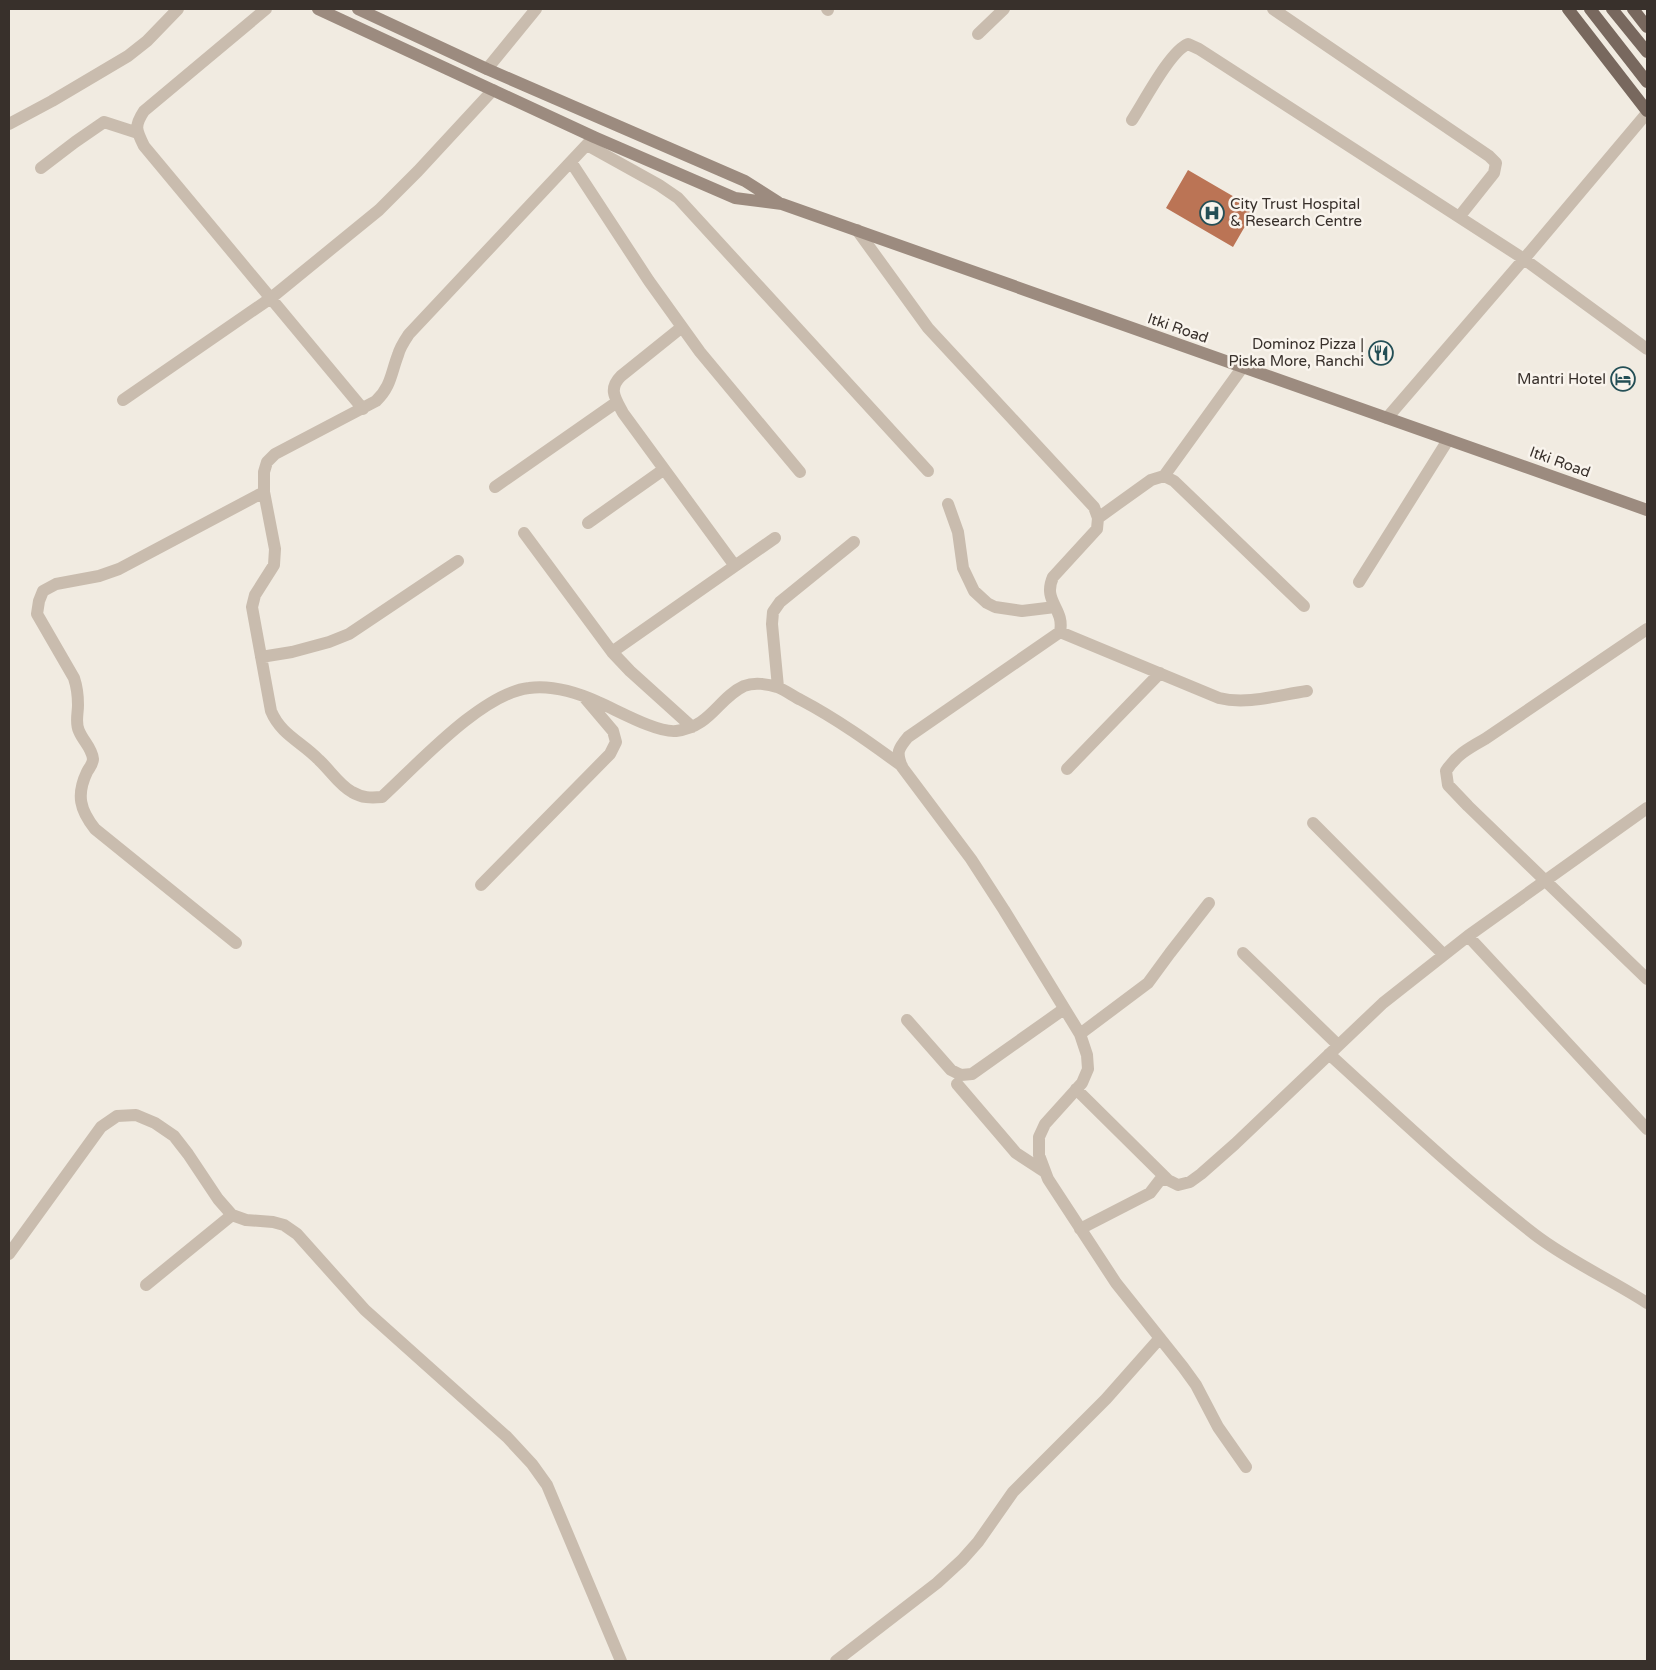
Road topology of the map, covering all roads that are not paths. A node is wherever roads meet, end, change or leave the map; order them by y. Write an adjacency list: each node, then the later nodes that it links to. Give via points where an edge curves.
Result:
1 (178, 9): 20 (street, via 128,56)
2 (266, 9): 21 (street, via 144,110 137,122)
3 (318, 9): 17 (street)
4 (358, 9): 15 (street)
5 (536, 9): 15 (street)
6 (1004, 9): 13 (street)
7 (1272, 9): 26 (street, via 1496,163 1494,173)
8 (1568, 9): 18 (main road)
9 (1590, 9): 16 (main road)
10 (1612, 9): 14 (main road)
11 (1633, 9): 12 (main road)
12 (1647, 27)
13 (978, 34)
14 (1647, 52)
15 (487, 69): 25 (street, via 745,181)
16 (1647, 82)
17 (493, 90): 22 (street); 29 (street, via 379,210)
18 (1647, 112): 28 (street)
19 (1132, 120): 26 (street, via 1170,60 1188,44)
20 (9, 124)
21 (138, 134): 24 (street, via 104,122); 29 (street, via 144,146)
22 (591, 141): 23 (street); 25 (street, via 734,198); 39 (street, via 678,198)
23 (571, 162): 30 (street); 35 (street, via 409,334 398,353 384,394)
24 (42, 168)
25 (782, 204): 27 (street, Itki Road)
26 (1459, 217): 28 (street)
27 (857, 230): 32 (street, Itki Road); 46 (street, via 928,328 1094,507)
28 (1524, 259): 31 (street); 36 (street)
29 (271, 298): 33 (street); 35 (street)
30 (682, 327): 34 (street, via 614,383); 40 (street)
31 (1647, 349)
32 (1242, 368): 36 (street, Itki Road); 41 (street)
33 (123, 400)
34 (617, 402): 38 (street); 42 (street)
35 (362, 408): 43 (street, via 275,454 265,467)
36 (1387, 418): 37 (street, Itki Road)
37 (1448, 440): 45 (street, Itki Road); 53 (street)
38 (663, 470): 47 (street); 52 (street)
39 (928, 471)
40 (800, 472)
41 (1164, 476): 46 (street, via 1150,480); 54 (street, via 1174,480)
42 (495, 486)
43 (264, 492): 59 (street, via 275,549 274,565 255,595 252,607); 73 (street, via 119,569 56,584 43,591 37,614 74,678 77,690 79,731 93,761 80,794 88,820 94,829)
44 (948, 504): 55 (street, via 955,519 963,568 974,591 995,607 1022,611)
45 (1647, 510)
46 (1098, 518): 55 (street, via 1097,529 1049,585 1049,595)
47 (588, 523)
48 (524, 533): 58 (street)
49 (775, 538): 52 (street)
50 (854, 542): 61 (street, via 780,602 773,612)
51 (458, 561): 59 (street, via 349,634 292,652)
52 (735, 566): 58 (street)
53 (1359, 582)
54 (1304, 606)
55 (1055, 607): 57 (street, via 1062,623)
56 (1647, 629): 69 (street, via 1467,749 1446,770 1448,785)
57 (1060, 632): 60 (street); 65 (street, via 908,737 900,747 898,757)
58 (612, 652): 64 (street)
59 (261, 657): 63 (street, via 276,723 351,792 367,798 382,797 448,735 505,694 529,688)
60 (1160, 674): 62 (street, via 1229,700); 66 (street)
61 (778, 687): 64 (street, via 744,686 708,718); 65 (street, via 843,724)
62 (1306, 691)
63 (581, 694): 64 (street, via 655,728 675,731); 70 (street, via 613,731 616,742 610,754)
64 (692, 727)
65 (902, 767): 77 (street, via 971,859)
66 (1067, 769)
67 (1647, 808): 69 (street)
68 (1313, 823): 75 (street)
69 (1546, 880): 72 (street); 76 (street)
70 (482, 885)
71 (1209, 903): 79 (street, via 1148,983)
72 (1468, 936): 75 (street); 83 (street)
73 (236, 943)
74 (1243, 953): 80 (street)
75 (1444, 955): 80 (street, via 1383,1003)
76 (1647, 979)
77 (1064, 1009): 78 (street, via 972,1074 961,1075 951,1070); 79 (street)
78 (907, 1020)
79 (1080, 1034): 82 (street, via 1088,1069)
80 (1334, 1049): 85 (street, via 1196,1178 1178,1185); 90 (street, via 1427,1144 1534,1234)
81 (957, 1084): 84 (street, via 1016,1153)
82 (1076, 1089): 84 (street, via 1045,1124 1039,1137 1039,1155); 85 (street)
83 (1647, 1129)
84 (1046, 1172): 87 (street)
85 (1168, 1180): 87 (street, via 1160,1180 1150,1193)
86 (232, 1215): 88 (street, via 174,1136 136,1114 117,1116 101,1127 90,1141); 89 (street); 93 (street, via 284,1225 297,1234 365,1310 532,1464 547,1485)
87 (1080, 1229): 91 (street, via 1116,1283)
88 (9, 1254)
89 (146, 1285)
90 (1647, 1303)
91 (1160, 1338): 92 (street, via 1196,1385 1218,1427); 94 (street, via 1106,1399 1013,1492 962,1560 937,1584)
92 (1246, 1466)
93 (621, 1661)
94 (836, 1661)

